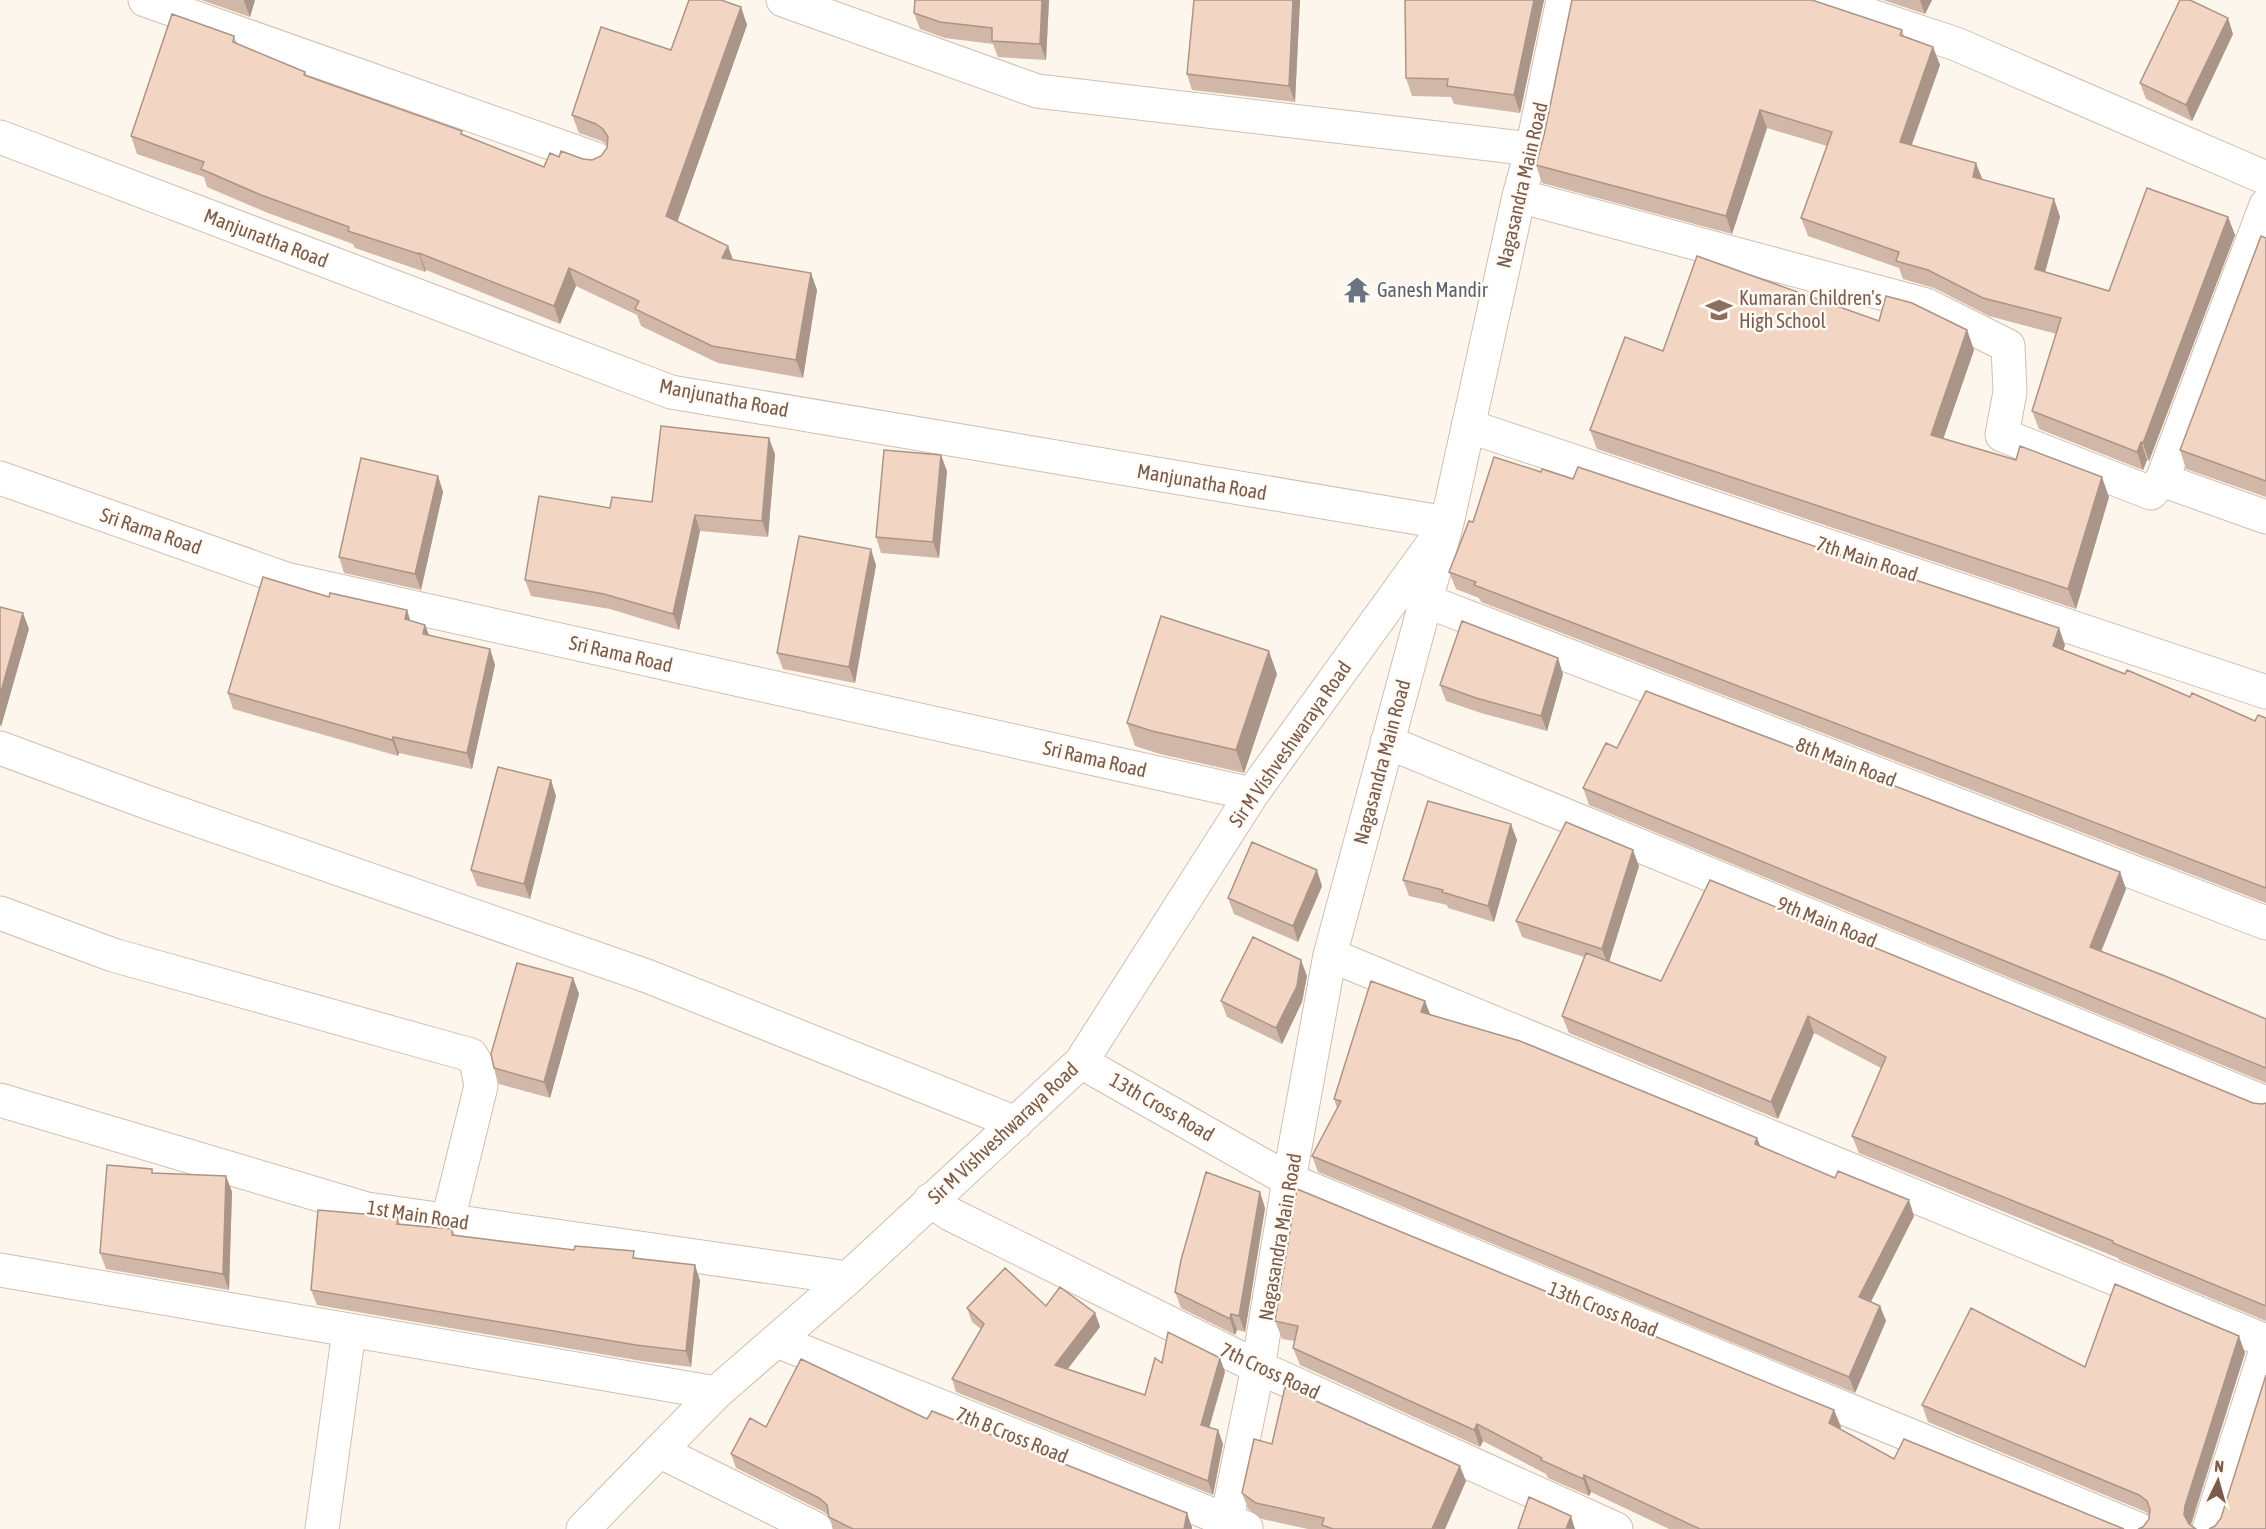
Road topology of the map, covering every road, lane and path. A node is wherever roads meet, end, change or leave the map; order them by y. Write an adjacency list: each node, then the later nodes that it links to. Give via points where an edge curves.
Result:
1 (145, 0): 7 (street)
2 (783, 0): 6 (street, via 1037,91)
3 (1563, 0): 6 (street, Nagasandra Main Road)
4 (1823, 0): 8 (street, via 1956,44)
5 (0, 137): 15 (street, Manjunatha Road, via 671,392)
6 (1532, 149): 9 (street, Nagasandra Main Road)
7 (596, 159)
8 (2266, 178)
9 (1519, 196): 11 (street, Nagasandra Main Road); 13 (street, via 1926,305 2008,346 2010,392 2002,435 2151,493)
10 (2266, 205): 13 (street)
11 (1468, 426): 15 (street, Nagasandra Main Road); 17 (street, 7th Main Road)
12 (0, 478): 20 (street, Sri Rama Road, via 286,579)
13 (2162, 480): 14 (street)
14 (2266, 517)
15 (1448, 523): 16 (street, Nagasandra Main Road); 20 (street, Sir M Vishveshwaraya Road)
16 (1426, 601): 18 (street, Nagasandra Main Road); 22 (street, 8th Main Road)
17 (2266, 692)
18 (1388, 742): 23 (street, Nagasandra Main Road); 26 (street, 9th Main Road)
19 (0, 748): 27 (street, via 647,976)
20 (1252, 794): 24 (street, Sir M Vishveshwaraya Road)
21 (0, 913): 30 (street, via 113,955 471,1055 481,1086)
22 (2266, 923)
23 (1330, 955): 28 (street, Nagasandra Main Road); 35 (street)
24 (1081, 1062): 27 (street, Sir M Vishveshwaraya Road); 28 (street, 13th Cross Road)
25 (0, 1100): 30 (street, 1st Main Road, via 367,1209)
26 (2266, 1102)
27 (1016, 1124): 29 (street, Sir M Vishveshwaraya Road)
28 (1289, 1180): 37 (street, Nagasandra Main Road); 45 (street, 13th Cross Road)
29 (930, 1200): 32 (street, Sir M Vishveshwaraya Road); 37 (street, 7th Cross Road, via 950,1214)
30 (448, 1220): 32 (street, 1st Main Road)
31 (0, 1270): 33 (street)
32 (848, 1278): 34 (street, Sir M Vishveshwaraya Road)
33 (349, 1331): 38 (street); 41 (street)
34 (777, 1341): 38 (street, Sir M Vishveshwaraya Road); 40 (street, 7th B Cross Road)
35 (2266, 1341)
36 (2266, 1350): 46 (street)
37 (1258, 1367): 40 (street, Nagasandra Main Road); 44 (street, 7th Cross Road)
38 (716, 1393): 39 (street, Sir M Vishveshwaraya Road)
39 (659, 1451): 42 (street, Sir M Vishveshwaraya Road); 43 (street)
40 (1233, 1526)
41 (322, 1529)
42 (583, 1529)
43 (816, 1529)
44 (1616, 1529)
45 (2138, 1529)
46 (2209, 1529)

